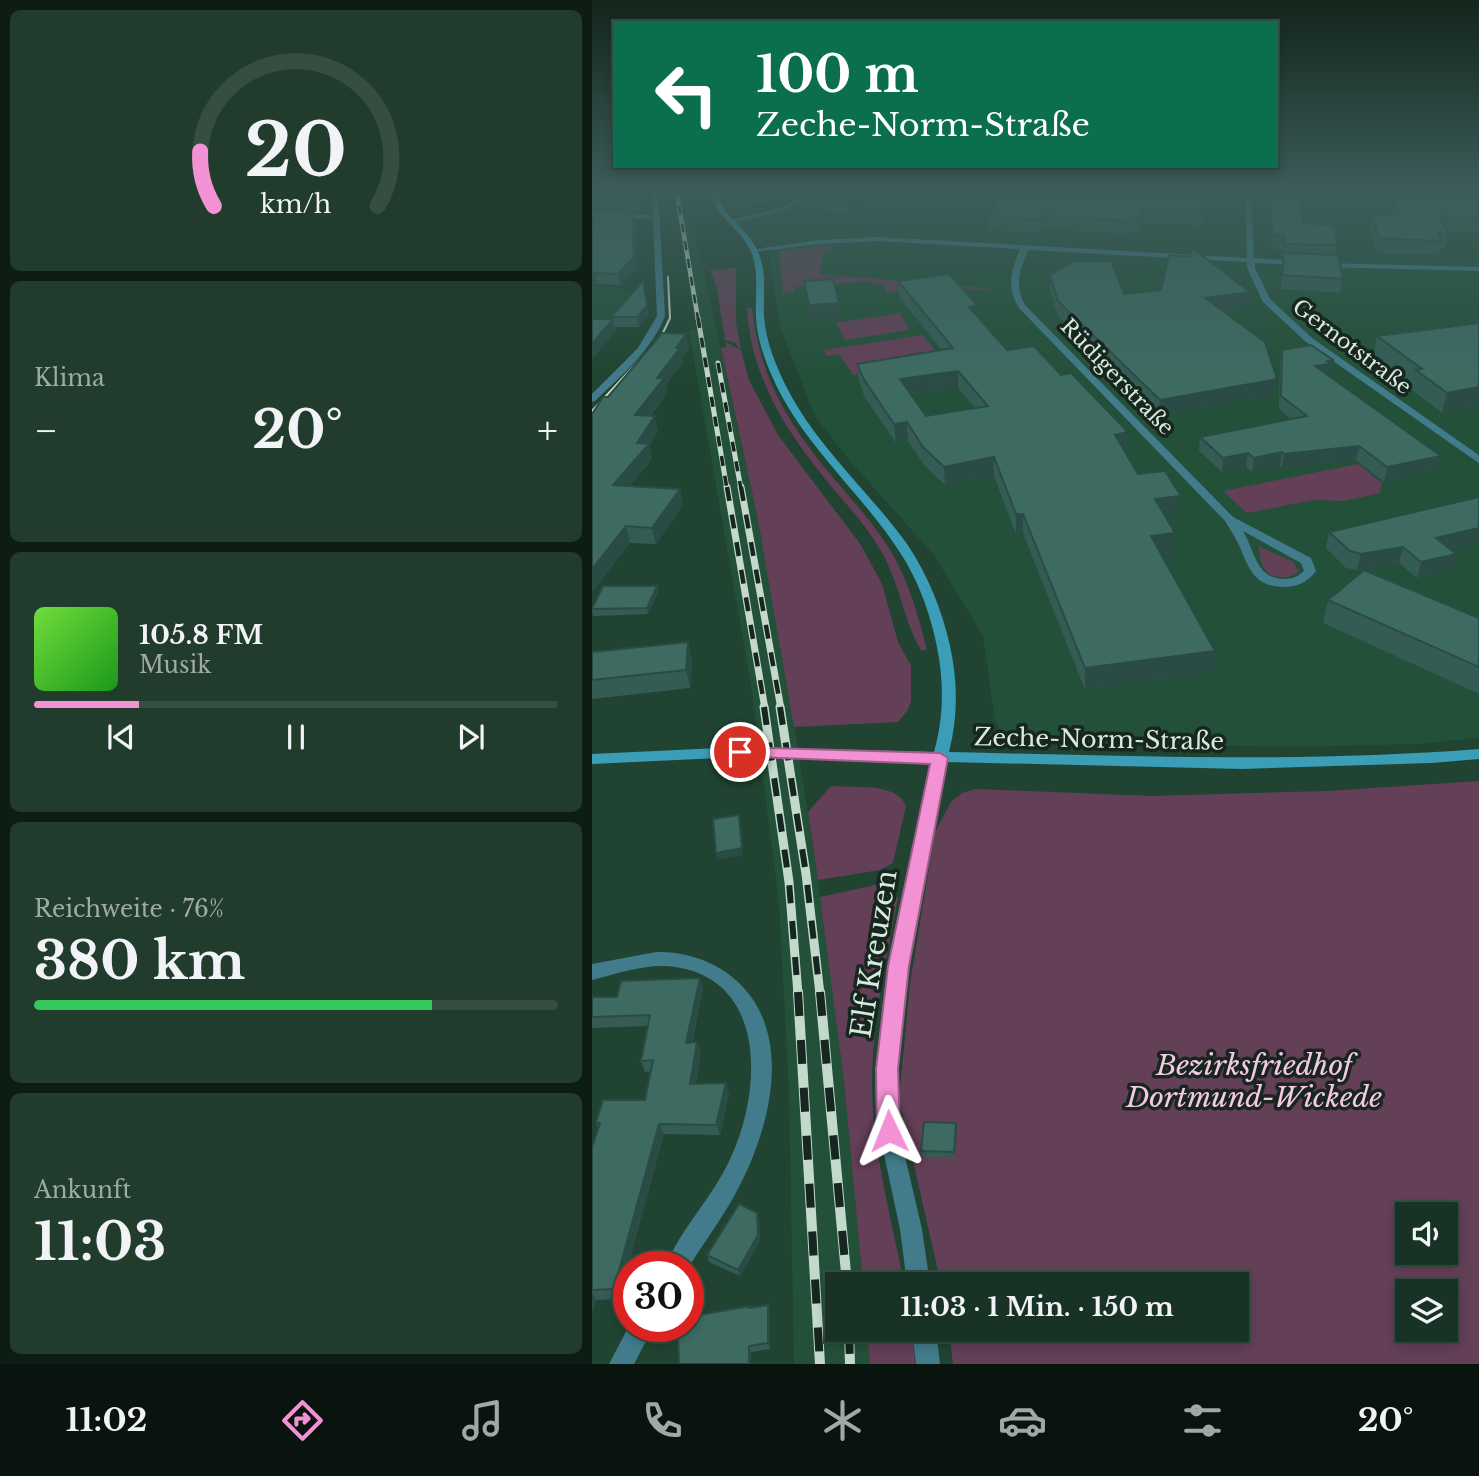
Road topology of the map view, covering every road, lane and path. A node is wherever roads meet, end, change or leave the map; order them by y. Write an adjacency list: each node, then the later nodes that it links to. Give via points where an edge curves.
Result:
1 (657, 252): 9 (street, via 661,316 657,328)
2 (754, 252): 14 (main road, via 761,330 783,388 822,449 903,547 930,597 949,687)
3 (1023, 252): 12 (street, Rüdigerstraße, via 1013,279 1022,306)
4 (1100, 252): 6 (street)
5 (1251, 252): 6 (street, Gernotstraße)
6 (1251, 261): 7 (street); 11 (street, Gernotstraße, via 1260,290 1290,325)
7 (1479, 269)
8 (592, 384): 9 (street)
9 (607, 384): 10 (street)
10 (592, 400)
11 (1479, 461)
12 (1229, 519): 12 (street, Rüdigerstraße, via 1259,578 1284,584 1306,577 1310,570 1307,561)
13 (1479, 754): 14 (main road, Zeche-Norm-Straße, via 1242,764)
14 (940, 758): 15 (main road, Zeche-Norm-Straße, via 740,752); 18 (street, Elf Kreuzen, via 898,966 887,1069 889,1131)
15 (592, 759)
16 (592, 972): 17 (street, via 665,959 704,967 737,991 757,1027 761,1072 754,1123 730,1182)
17 (686, 1251)
18 (916, 1272)
19 (633, 1342): 21 (street)
20 (925, 1342): 22 (street)
21 (621, 1364)
22 (928, 1364)

